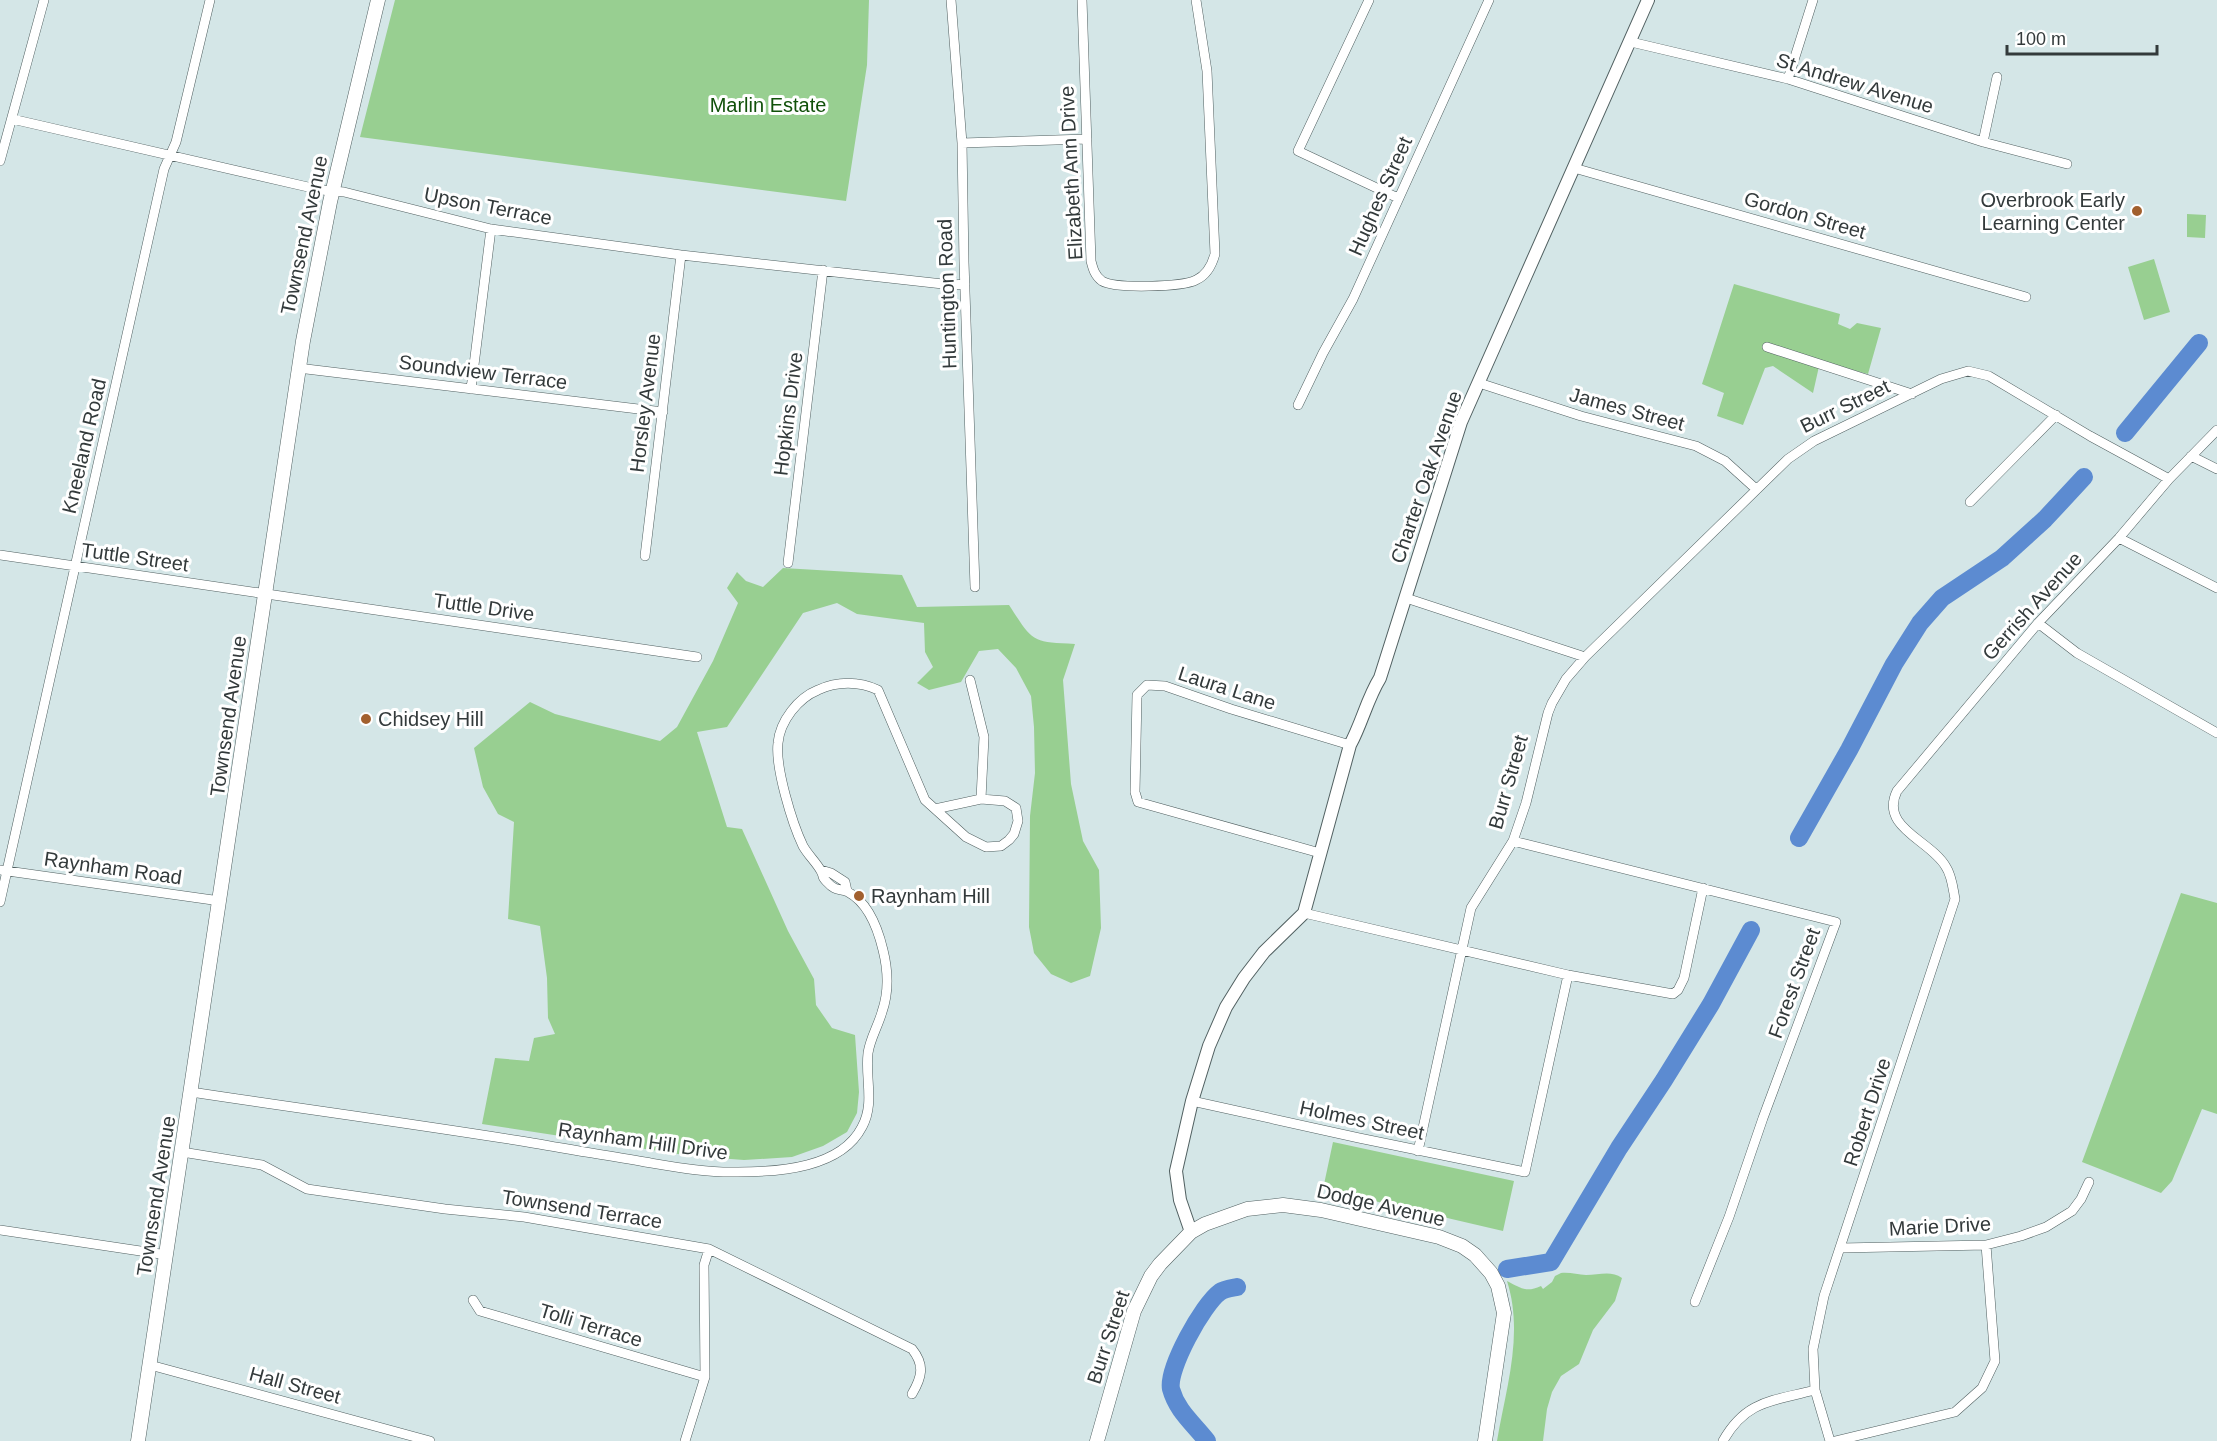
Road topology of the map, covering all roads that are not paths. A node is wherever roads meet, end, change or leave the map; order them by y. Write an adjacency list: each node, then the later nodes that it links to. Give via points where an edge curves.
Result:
1 (44, 0): 14 (street)
2 (210, 0): 18 (street, Kneeland Road, via 176,142)
3 (378, 0): 22 (main road, Townsend Avenue)
4 (951, 0): 17 (street, Huntington Road)
5 (1082, 0): 15 (street, Elizabeth Ann Drive)
6 (1196, 0): 15 (street, Elizabeth Ann Drive, via 1208,71 1215,254 1206,273 1187,283 1123,286 1097,276 1091,261)
7 (1369, 0): 23 (street, via 1298,152)
8 (1489, 0): 23 (street, Hughes Street)
9 (1648, 0): 11 (street, Charter Oak Avenue)
10 (1813, 0): 13 (street)
11 (1630, 42): 13 (street, St Andrew Avenue); 21 (street, Charter Oak Avenue)
12 (1997, 77): 16 (street)
13 (1788, 80): 16 (street, St Andrew Avenue)
14 (12, 119): 18 (street, Upson Terrace); 19 (street)
15 (1086, 139): 17 (street)
16 (1983, 142): 20 (street, St Andrew Avenue)
17 (962, 143): 27 (street, Huntington Road)
18 (169, 155): 22 (street, Upson Terrace); 47 (street, Kneeland Road)
19 (0, 161)
20 (2067, 164)
21 (1574, 168): 28 (street, Gordon Street); 31 (street, Charter Oak Avenue)
22 (332, 191): 24 (street, Upson Terrace); 30 (main road, Townsend Avenue)
23 (1398, 198): 34 (street, Hughes Street, via 1353,300)
24 (491, 229): 25 (street, Upson Terrace); 32 (street)
25 (681, 255): 26 (street, Upson Terrace); 35 (street, Horsley Avenue)
26 (823, 270): 27 (street, Upson Terrace); 46 (street, Hopkins Drive)
27 (965, 284): 48 (street, Huntington Road)
28 (2026, 297)
29 (1767, 347): 33 (street)
30 (298, 368): 32 (street, Soundview Terrace); 50 (main road, Townsend Avenue)
31 (1479, 383): 41 (street, James Street, via 1581,416 1696,446 1725,461); 51 (street, Charter Oak Avenue, via 1461,422)
32 (471, 389): 35 (street, Soundview Terrace)
33 (1911, 394): 36 (street, Burr Street, via 1941,379 1974,371); 41 (street, Burr Street, via 1807,445)
34 (1298, 405)
35 (663, 412): 45 (street, Horsley Avenue)
36 (2056, 416): 40 (street, Burr Street); 42 (street)
37 (2217, 430): 38 (street, Gerrish Avenue)
38 (2192, 456): 39 (street); 40 (street, Gerrish Avenue)
39 (2217, 469)
40 (2169, 479): 43 (street, Gerrish Avenue)
41 (1756, 489): 54 (street, Burr Street)
42 (1970, 502)
43 (2118, 538): 49 (street); 52 (street, Gerrish Avenue)
44 (0, 555): 47 (street, Tuttle Street)
45 (645, 556)
46 (788, 563)
47 (75, 567): 50 (street, Tuttle Street); 63 (street, Kneeland Road)
48 (975, 587)
49 (2217, 588)
50 (266, 594): 53 (street, Tuttle Drive); 65 (main road, Townsend Avenue)
51 (1406, 598): 54 (street); 57 (street, Charter Oak Avenue, via 1380,678)
52 (2038, 623): 56 (street, via 2077,654); 60 (street, Gerrish Avenue, via 1897,791 1892,801)
53 (697, 657)
54 (1585, 657): 61 (street, Burr Street, via 1560,687 1548,713)
55 (970, 680): 58 (street, via 984,737)
56 (2217, 733)
57 (1350, 745): 62 (street, Charter Oak Avenue); 62 (street, Laura Lane, via 1165,686 1148,685 1137,695 1138,802)
58 (981, 799): 59 (street, Raynham Hill Drive); 59 (street, Raynham Hill Drive, via 1005,801 1016,808 1014,834 1001,846 976,843)
59 (935, 809): 70 (street, Raynham Hill Drive, via 925,800 878,690 846,683 815,691 787,717 777,744 778,765 804,848 824,880 836,891 847,891 872,916 887,977 883,1011 868,1051 868,1113 862,1128 834,1156 811,1164 737,1172 692,1170)
60 (1894, 817): 78 (street, Robert Drive, via 1946,866 1955,899)
61 (1513, 841): 64 (street, Forest Street); 68 (street, Burr Street, via 1475,899)
62 (1320, 853): 67 (street, Charter Oak Avenue)
63 (4, 870): 65 (street, Raynham Road); 66 (street, Kneeland Road)
64 (1703, 888): 69 (street, via 1684,978 1673,994); 82 (street, Forest Street, via 1836,922)
65 (220, 900): 70 (main road, Townsend Avenue)
66 (0, 902)
67 (1304, 912): 68 (street); 71 (street, via 1264,952 1226,1007)
68 (1463, 948): 69 (street); 72 (street, Burr Street)
69 (1568, 975): 72 (street, Holmes Street, via 1525,1172)
70 (191, 1092): 73 (main road, Townsend Avenue)
71 (1192, 1101): 72 (street, Holmes Street); 76 (street, via 1176,1171 1180,1200)
72 (1418, 1151)
73 (182, 1152): 79 (street, Townsend Terrace, via 262,1164 307,1189 534,1219); 80 (main road, Townsend Avenue)
74 (2089, 1182): 77 (street, Marie Drive, via 2072,1211 2046,1227)
75 (0, 1230): 80 (street)
76 (1191, 1232): 90 (main road, Burr Street, via 1160,1264 1142,1293); 91 (main road, Dodge Avenue, via 1236,1212 1283,1205 1428,1234 1475,1255 1491,1273 1503,1305)
77 (1986, 1245): 78 (street, Marie Drive); 93 (street, via 1995,1361 1982,1388 1955,1412)
78 (1841, 1248): 85 (street, Robert Drive, via 1824,1296 1813,1348)
79 (709, 1249): 84 (street, via 704,1264); 86 (street, Townsend Terrace, via 912,1349 921,1371)
80 (166, 1255): 83 (main road, Townsend Avenue)
81 (473, 1300): 84 (street, Tolli Terrace, via 480,1311)
82 (1695, 1302)
83 (150, 1365): 87 (main road, Townsend Avenue); 88 (street, Hall Street)
84 (705, 1377): 89 (street)
85 (1815, 1390): 92 (street, via 1757,1405 1737,1420); 93 (street, Robert Drive)
86 (912, 1394)
87 (138, 1441)
88 (430, 1441)
89 (685, 1441)
90 (1097, 1441)
91 (1485, 1441)
92 (1723, 1441)
93 (1832, 1441)

